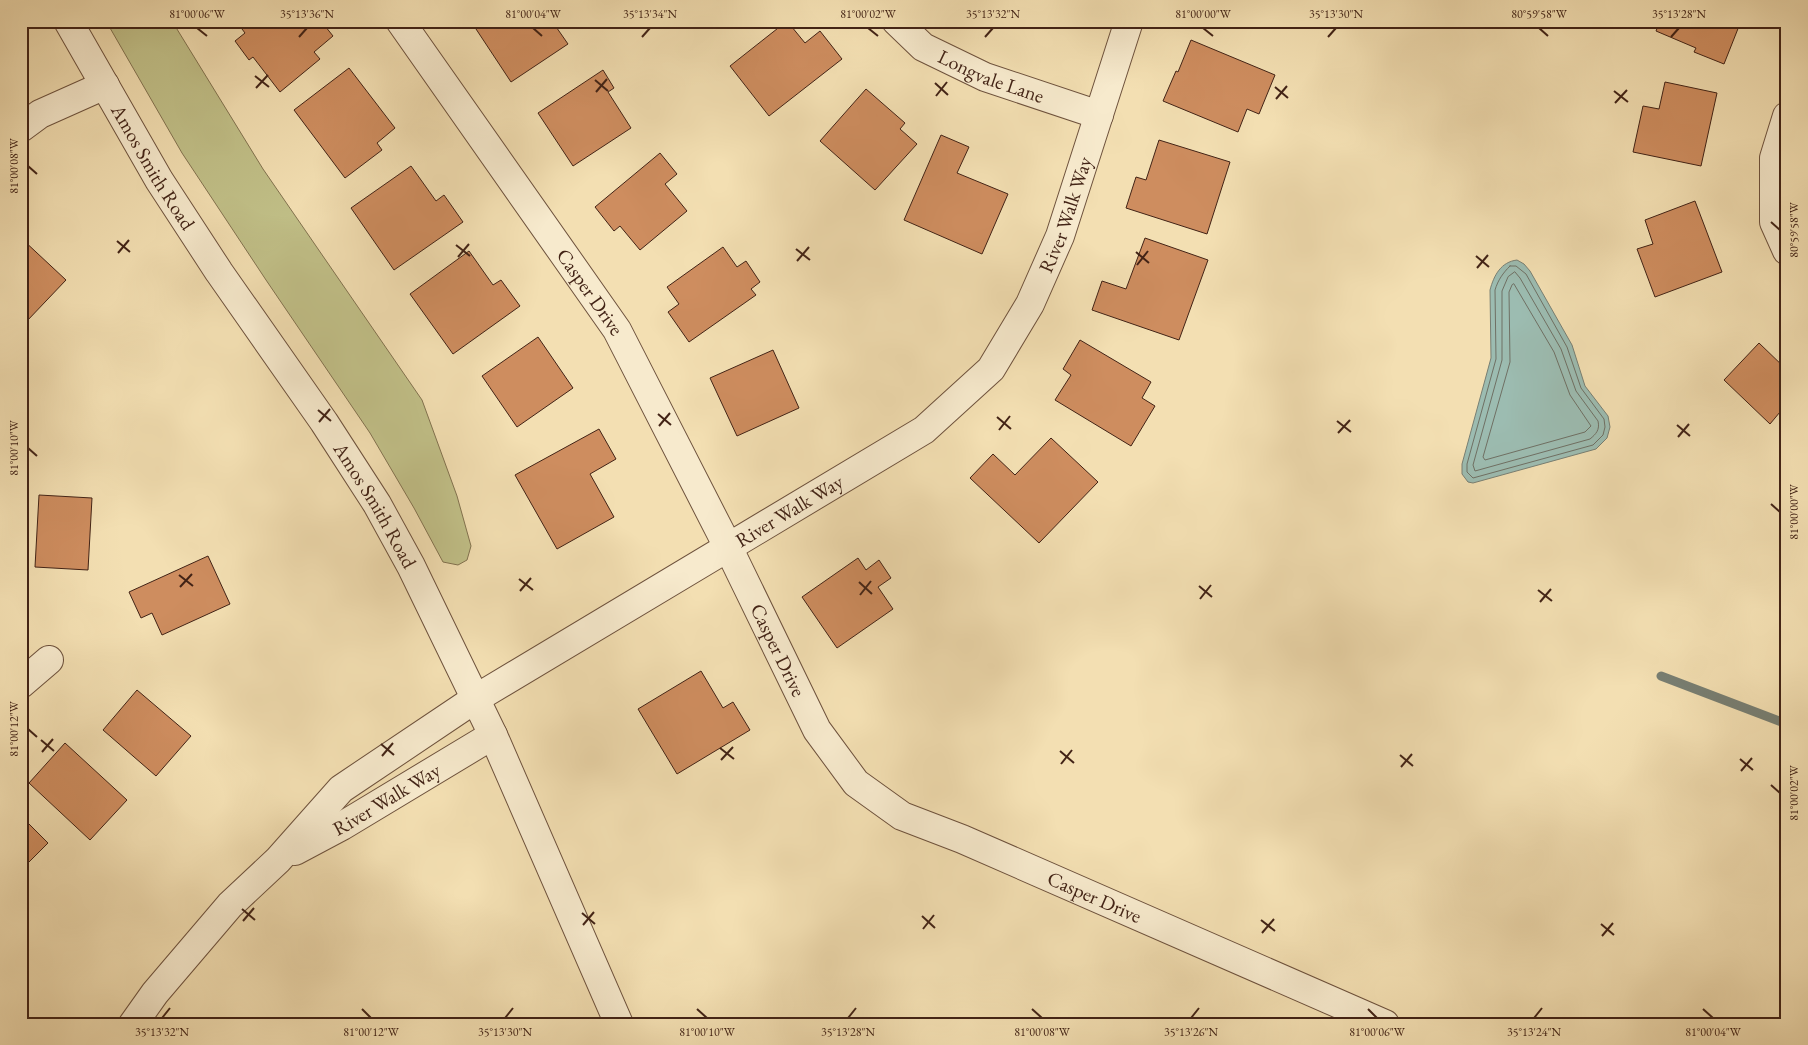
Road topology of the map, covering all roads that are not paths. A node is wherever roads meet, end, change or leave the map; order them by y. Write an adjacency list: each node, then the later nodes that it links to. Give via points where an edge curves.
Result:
1 (68, 21): 5 (street, Amos Smith Road)
2 (400, 21): 10 (street, Casper Drive, via 617,330)
3 (896, 21): 6 (street, Longvale Lane, via 923,47 985,77)
4 (1128, 21): 6 (street, River Walk Way)
5 (105, 85): 8 (street, via 40,114); 13 (street, Amos Smith Road, via 159,180 377,504)
6 (1099, 115): 10 (street, River Walk Way, via 1060,236 1030,304 991,369 924,430)
7 (1787, 116): 9 (street, via 1774,158 1774,222)
8 (21, 128)
9 (1787, 251)
10 (728, 547): 13 (street, River Walk Way); 18 (street, Casper Drive, via 816,730 856,783 902,816 962,839)
11 (49, 660): 12 (street)
12 (21, 684)
13 (476, 698): 14 (street, Amos Smith Road); 15 (street, River Walk Way, via 341,789)
14 (493, 735): 15 (street, River Walk Way, via 342,826); 17 (street, Amos Smith Road)
15 (278, 860): 16 (street, River Walk Way, via 230,905 155,992)
16 (133, 1024)
17 (618, 1024)
18 (1385, 1024)

